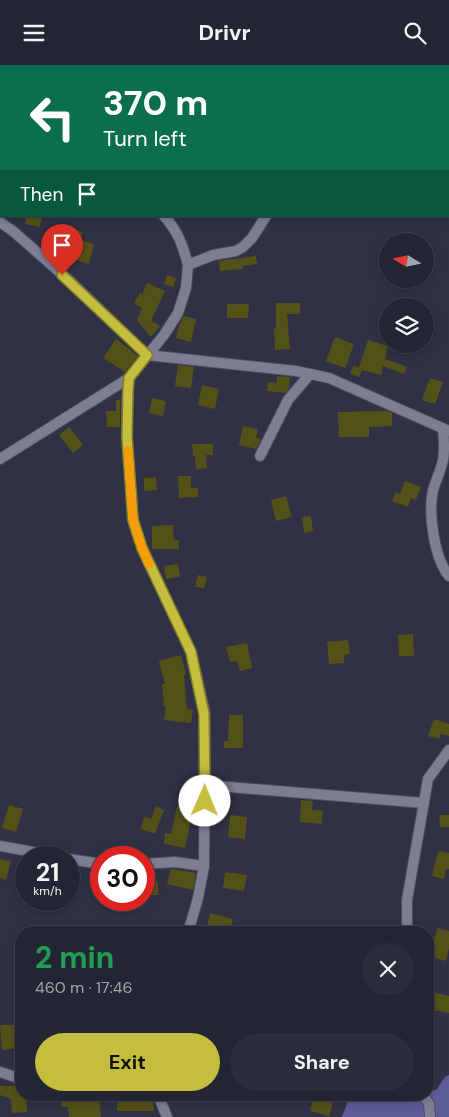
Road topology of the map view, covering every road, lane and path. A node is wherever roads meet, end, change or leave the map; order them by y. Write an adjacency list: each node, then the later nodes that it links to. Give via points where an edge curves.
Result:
1 (165, 217): 4 (street, via 174,226)
2 (265, 217): 4 (street, via 244,247)
3 (0, 222): 5 (street, via 71,282)
4 (188, 265): 5 (street, via 186,288 178,313)
5 (147, 355): 6 (street); 7 (street)
6 (310, 374): 8 (street, via 342,383); 9 (street, via 288,400)
7 (129, 378): 10 (street); 13 (street, via 127,437 133,520 142,548 191,652 204,714)
8 (446, 430): 11 (street, via 432,503 441,565)
9 (260, 456)
10 (0, 459)
11 (449, 576)
12 (449, 750): 14 (street, via 430,774)
13 (205, 785): 14 (street); 18 (street)
14 (424, 803): 20 (street, via 407,901)
15 (0, 846): 16 (street)
16 (15, 849)
17 (155, 863): 18 (street)
18 (204, 866): 19 (street)
19 (190, 926)
20 (407, 926)
21 (0, 1072): 22 (street)
22 (15, 1077)
23 (160, 1101): 25 (street)
24 (427, 1101): 26 (street)
25 (167, 1117)
26 (430, 1117)

